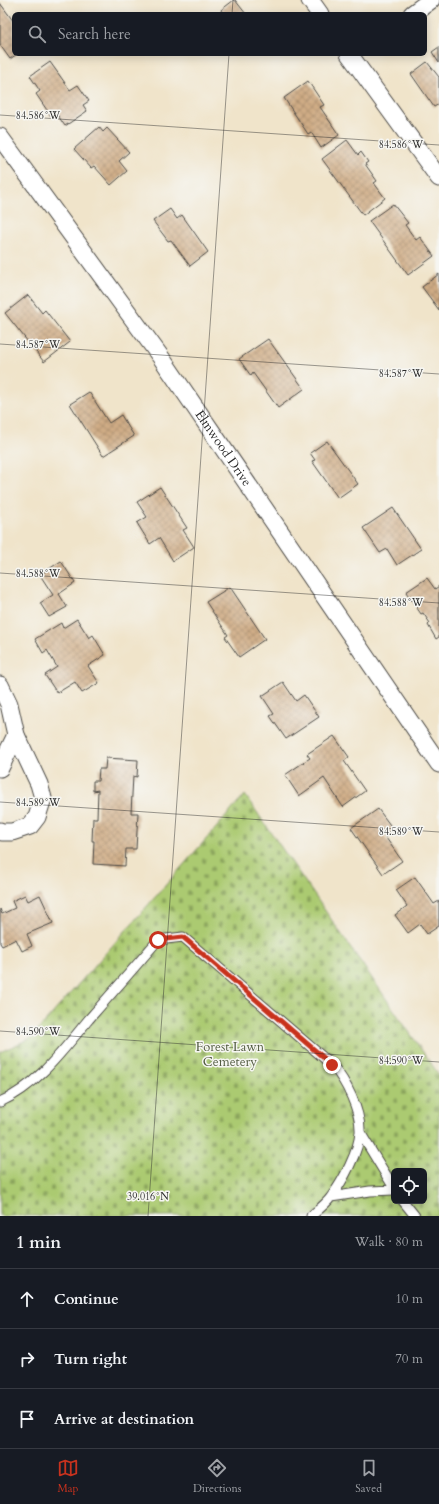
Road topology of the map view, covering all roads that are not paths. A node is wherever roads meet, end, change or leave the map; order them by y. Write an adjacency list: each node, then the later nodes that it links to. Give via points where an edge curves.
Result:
1 (310, 0): 3 (street)
2 (431, 0): 4 (street)
3 (319, 12)
4 (415, 12)
5 (354, 56): 7 (street)
6 (0, 137): 10 (street, Elmwood Drive, via 164,362)
7 (439, 178)
8 (0, 685): 9 (street, via 9,704)
9 (16, 735): 11 (street); 12 (street, via 43,798 37,817 30,826 12,832)
10 (439, 764)
11 (0, 768)
12 (0, 831)
13 (0, 1102): 14 (lane, via 31,1082 60,1054 158,940 183,937 342,1076 356,1110)
14 (360, 1132): 15 (lane); 17 (lane, via 356,1148)
15 (391, 1184)
16 (391, 1189): 17 (lane)
17 (331, 1197): 19 (lane)
18 (405, 1204): 20 (lane)
19 (312, 1216)
20 (415, 1216)

